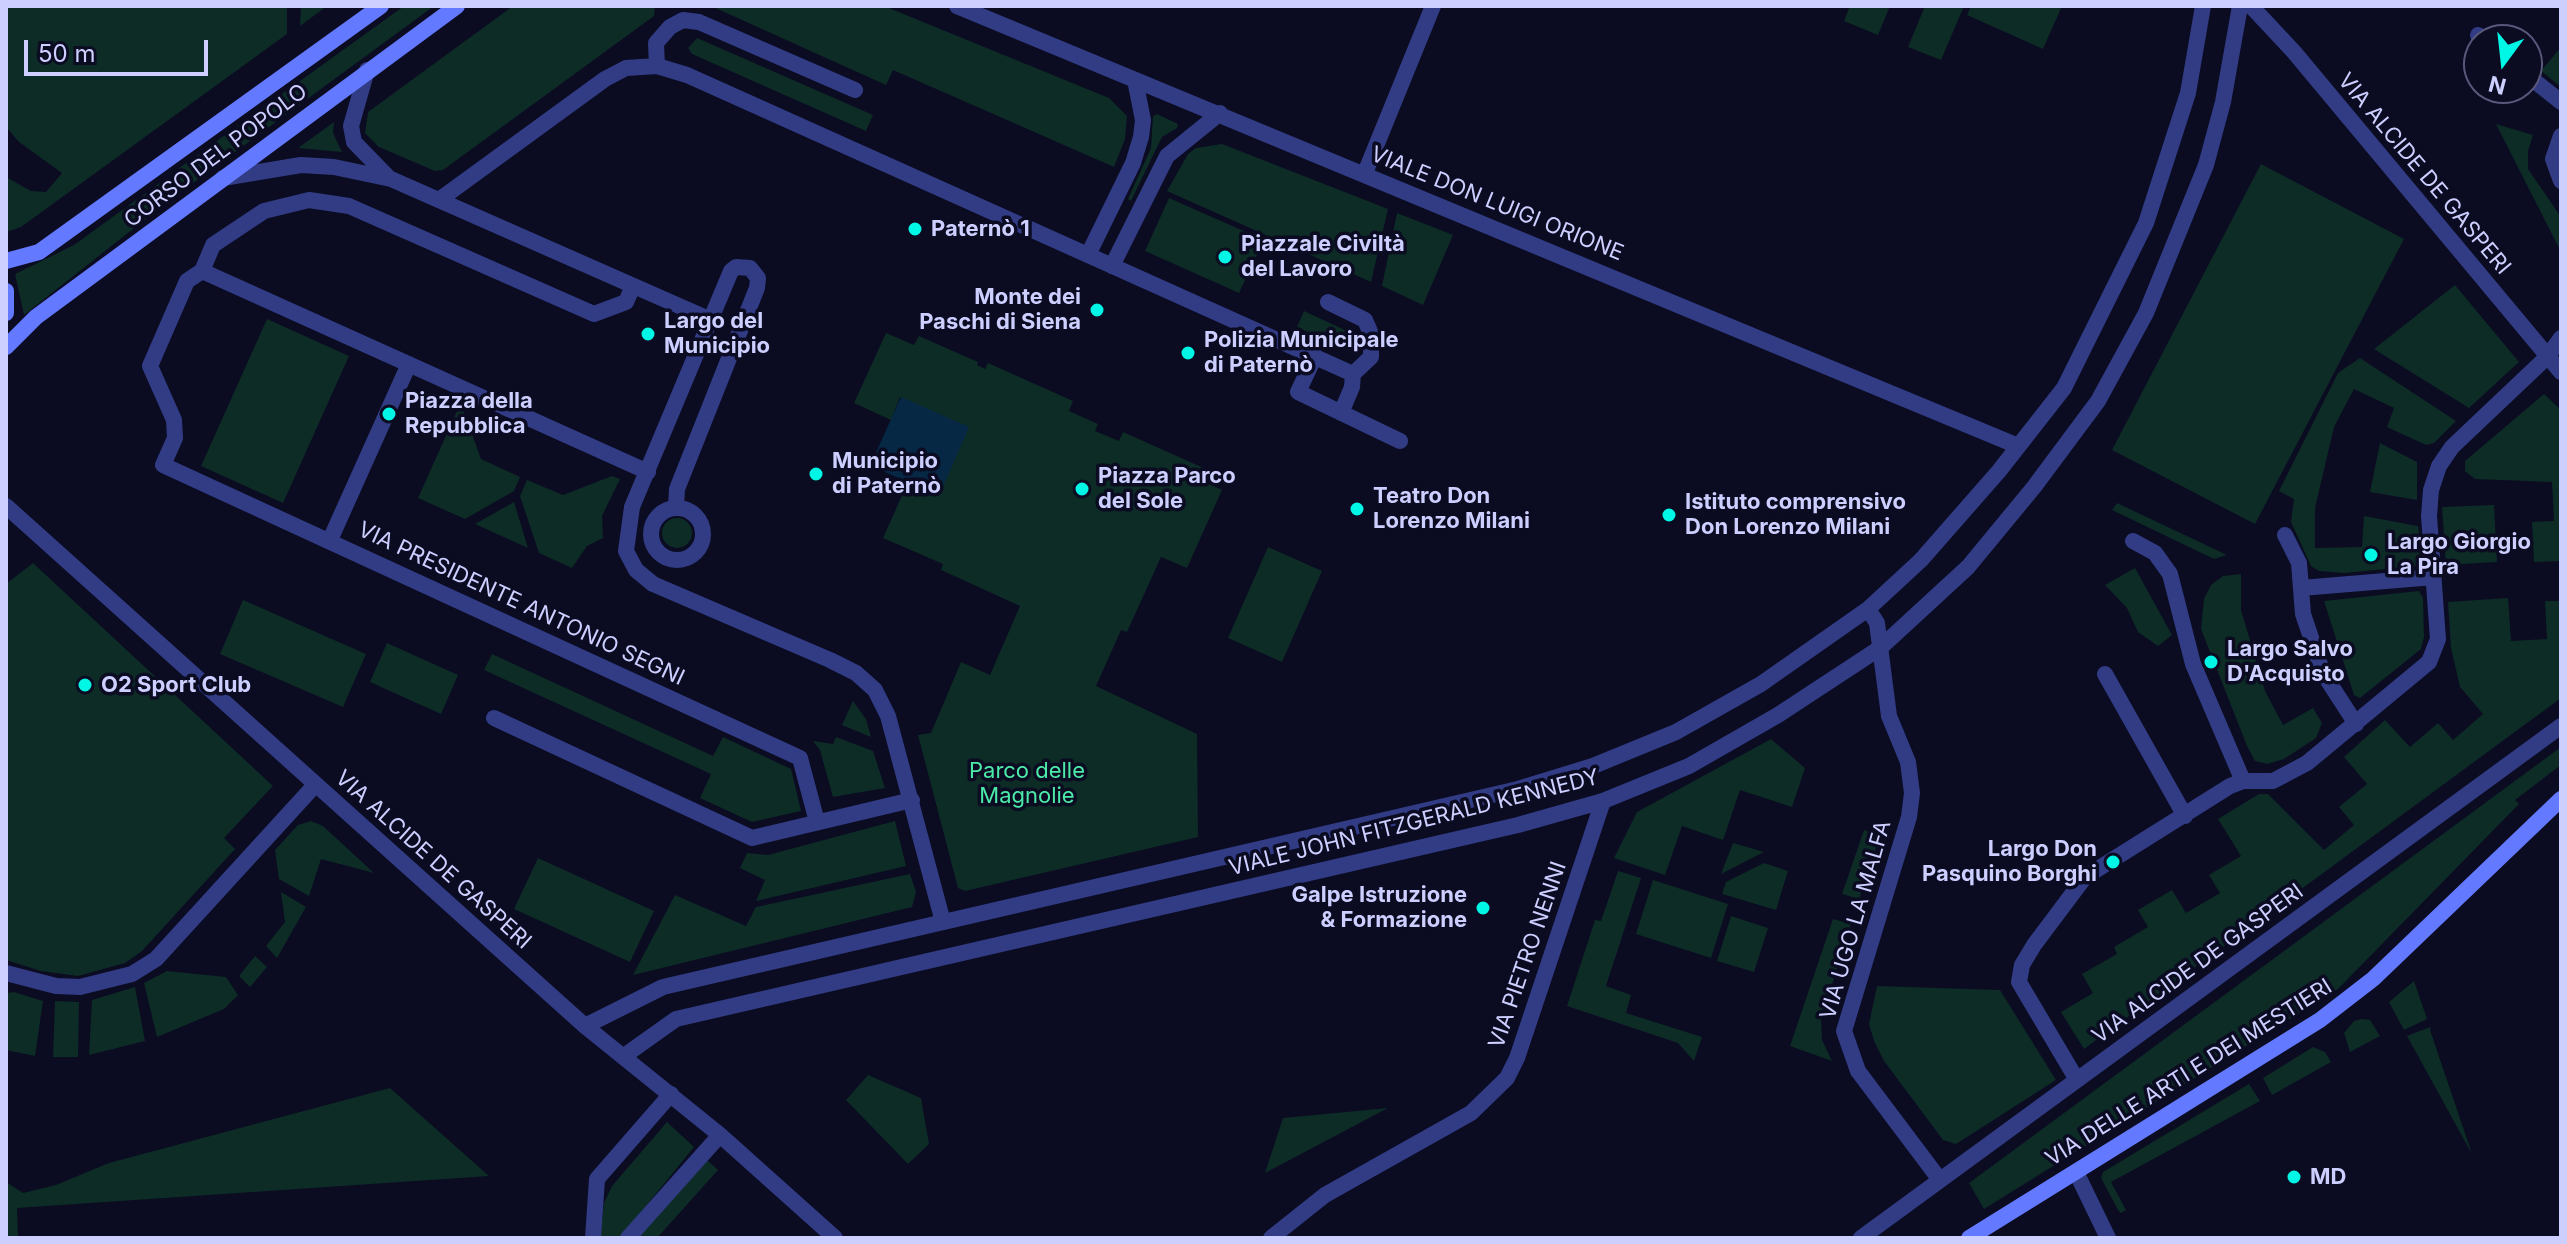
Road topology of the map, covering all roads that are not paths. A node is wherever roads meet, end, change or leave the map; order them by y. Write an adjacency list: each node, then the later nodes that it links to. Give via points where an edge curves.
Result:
1 (381, 6): 24 (street, CORSO DEL POPOLO, via 39,252)
2 (457, 6): 9 (street, CORSO DEL POPOLO)
3 (957, 6): 10 (street, VIALE DON LUIGI ORIONE)
4 (1433, 6): 16 (street)
5 (2203, 6): 41 (street, VIALE JOHN FITZGERALD KENNEDY, via 2188,93 2146,223 2064,388)
6 (2240, 6): 51 (street, VIALE JOHN FITZGERALD KENNEDY, via 2206,165 2146,313 2098,401 1968,567)
7 (2251, 6): 35 (street, VIA ALCIDE DE GASPERI)
8 (657, 66): 12 (street, via 656,43 683,20 699,22); 20 (street, via 626,68 605,79); 23 (street)
9 (367, 70): 17 (street, CORSO DEL POPOLO); 18 (street, via 351,126 354,142)
10 (1135, 80): 14 (street, VIALE DON LUIGI ORIONE); 21 (street, via 1141,137)
11 (2543, 88): 13 (street)
12 (855, 90)
13 (2561, 102)
14 (1220, 113): 16 (street, VIALE DON LUIGI ORIONE); 22 (street, via 1167,156)
15 (2561, 136): 19 (street, via 2553,159)
16 (1365, 173): 41 (street, VIALE DON LUIGI ORIONE)
17 (223, 178): 18 (street, via 301,165); 33 (street, CORSO DEL POPOLO, via 36,317)
18 (391, 179): 20 (street)
19 (2561, 181)
20 (439, 200): 27 (street)
21 (1113, 207): 22 (street); 23 (street)
22 (1135, 218): 25 (street)
23 (1088, 255): 25 (street)
24 (6, 261)
25 (1112, 266): 34 (street)
26 (202, 271): 27 (street, via 213,245 264,211 309,200 349,206 594,314 626,302); 36 (street); 46 (street, VIA PRESIDENTE ANTONIO SEGNI, via 187,281 150,366 174,420 175,438 163,465)
27 (633, 286): 31 (street)
28 (6, 291): 30 (street)
29 (1328, 302): 38 (street, via 1365,320 1371,334 1371,357)
30 (6, 313)
31 (711, 320): 42 (street); 44 (street, via 731,271 742,266 755,271 757,288 677,489)
32 (2561, 338): 35 (street)
33 (6, 347)
34 (1315, 356): 38 (street); 39 (street, via 1298,392)
35 (2547, 357): 37 (street, VIA ALCIDE DE GASPERI); 48 (street, via 2452,447 2439,466 2429,516)
36 (409, 364): 42 (street); 46 (street)
37 (2561, 372)
38 (1353, 374): 39 (street)
39 (1341, 413): 40 (street)
40 (1400, 441)
41 (2018, 446): 50 (street, VIALE JOHN FITZGERALD KENNEDY)
42 (648, 472): 60 (street, via 627,529 626,551 636,570 653,584 856,673 875,690 888,716)
43 (7, 506): 58 (street, VIA ALCIDE DE GASPERI)
44 (676, 507)
45 (2285, 535): 49 (street, via 2299,563)
46 (330, 540): 63 (street, VIA PRESIDENTE ANTONIO SEGNI, via 800,758)
47 (2133, 541): 57 (street, via 2155,553 2170,574 2193,664)
48 (2434, 577): 49 (street); 55 (street, via 2436,650 2429,662)
49 (2301, 588): 55 (street, via 2303,614 2323,673)
50 (1872, 616): 51 (street); 52 (street, VIA UGO LA MALFA); 64 (street, VIALE JOHN FITZGERALD KENNEDY, via 1676,732 1593,766 1518,789)
51 (1896, 634): 52 (street, VIALE JOHN FITZGERALD KENNEDY)
52 (1880, 648): 61 (street, VIALE JOHN FITZGERALD KENNEDY, via 1700,759); 72 (street, VIA UGO LA MALFA, via 1889,716 1908,762 1912,793 1844,1031 1858,1071)
53 (2105, 674): 62 (street)
54 (494, 718): 63 (street, via 752,838)
55 (2356, 724): 57 (street, via 2307,763 2273,781)
56 (2561, 726): 68 (street, VIA ALCIDE DE GASPERI)
57 (2243, 781): 62 (street)
58 (315, 785): 65 (street, via 156,959 132,974 80,987); 66 (street, VIA ALCIDE DE GASPERI)
59 (2561, 799): 71 (street, VIA DELLE ARTI E DEI MESTIERI, via 2373,979 2331,1012)
60 (912, 800): 63 (street); 64 (street)
61 (1603, 801): 67 (street, VIALE JOHN FITZGERALD KENNEDY, via 676,1019); 76 (street, VIA PIETRO NENNI, via 1507,1078 1471,1113 1325,1195)
62 (2185, 816): 68 (street, via 2085,877 2022,965 2019,982)
63 (817, 822)
64 (943, 922): 66 (street, VIALE JOHN FITZGERALD KENNEDY, via 663,987)
65 (6, 973)
66 (585, 1026): 67 (street, VIA ALCIDE DE GASPERI)
67 (624, 1056): 69 (street, VIA ALCIDE DE GASPERI)
68 (2077, 1080): 72 (street, VIA ALCIDE DE GASPERI)
69 (671, 1094): 70 (street, VIA ALCIDE DE GASPERI); 73 (street, via 597,1179)
70 (720, 1135): 74 (street); 75 (street, VIA ALCIDE DE GASPERI)
71 (2076, 1172): 78 (street, VIA DELLE ARTI E DEI MESTIERI); 79 (street)
72 (1940, 1180): 77 (street, VIA ALCIDE DE GASPERI)
73 (593, 1238)
74 (628, 1238)
75 (835, 1238)
76 (1271, 1238)
77 (1861, 1238)
78 (1969, 1238)
79 (2108, 1238)

